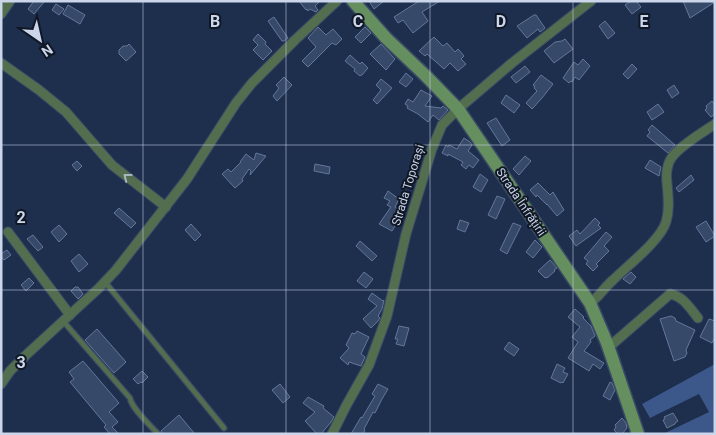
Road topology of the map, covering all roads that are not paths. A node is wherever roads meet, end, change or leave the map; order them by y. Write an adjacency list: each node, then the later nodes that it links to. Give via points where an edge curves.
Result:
1 (10, 1): 5 (street)
2 (337, 1): 9 (street, via 252,83)
3 (353, 1): 7 (main road, Strada Înfrățirii)
4 (591, 1): 7 (street, Strada Toporași)
5 (1, 14)
6 (3, 68): 9 (street, one-way to 6, via 112,165 66,112 39,90)
7 (458, 109): 12 (main road, Strada Înfrățirii); 19 (street, Strada Toporași, via 442,125 432,149 406,234 384,324 369,365)
8 (715, 124): 12 (street, via 672,158 666,175 669,211 662,230)
9 (166, 207): 11 (street)
10 (8, 232): 13 (street)
11 (104, 282): 13 (street); 17 (lane)
12 (590, 303): 15 (main road, Strada Înfrățirii)
13 (66, 318): 16 (street, via 10,371); 18 (lane)
14 (698, 318): 15 (street, via 681,298 670,294)
15 (609, 347): 20 (main road, Strada Înfrățirii)
16 (1, 384)
17 (224, 428)
18 (158, 434)
19 (332, 434)
20 (638, 434)

